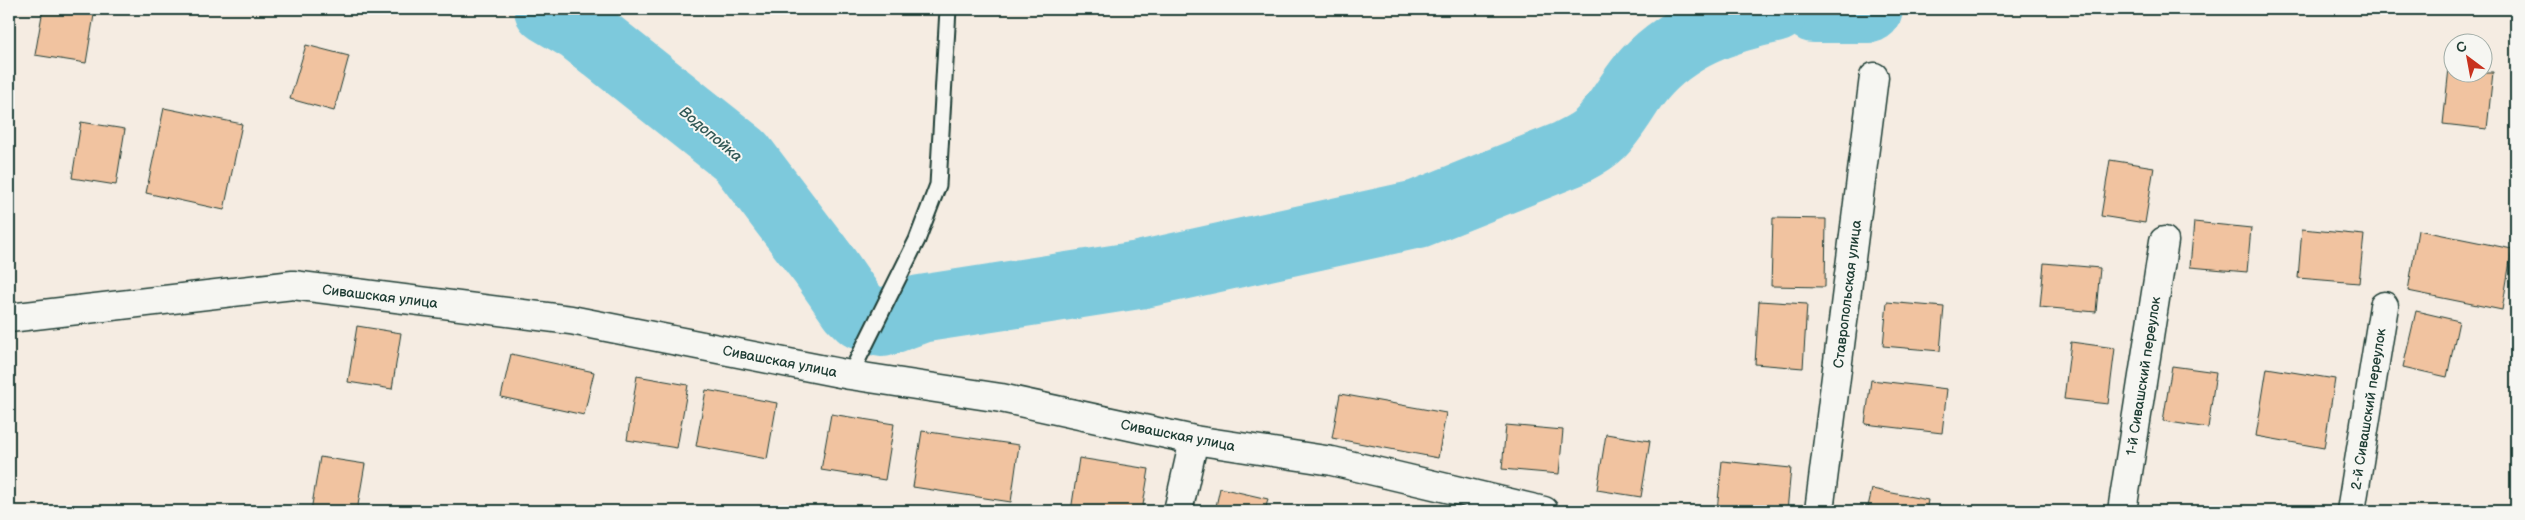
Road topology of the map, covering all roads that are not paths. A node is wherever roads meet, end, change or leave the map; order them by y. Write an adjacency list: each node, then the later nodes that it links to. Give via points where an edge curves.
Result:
1 (948, 9): 6 (lane, via 938,185 917,240)
2 (1874, 77): 10 (street, Ставропольская улица)
3 (2164, 241): 11 (street, 1-й Сивашский переулок)
4 (2384, 306): 12 (street, 2-й Сивашский переулок)
5 (9, 318): 6 (street, Сивашская улица, via 293,285 571,320)
6 (850, 375): 7 (street, Сивашская улица, via 1001,398)
7 (1194, 440): 8 (street); 9 (street, Сивашская улица, via 1332,461)
8 (1178, 511)
9 (1544, 511)
10 (1819, 511)
11 (2122, 511)
12 (2351, 511)

